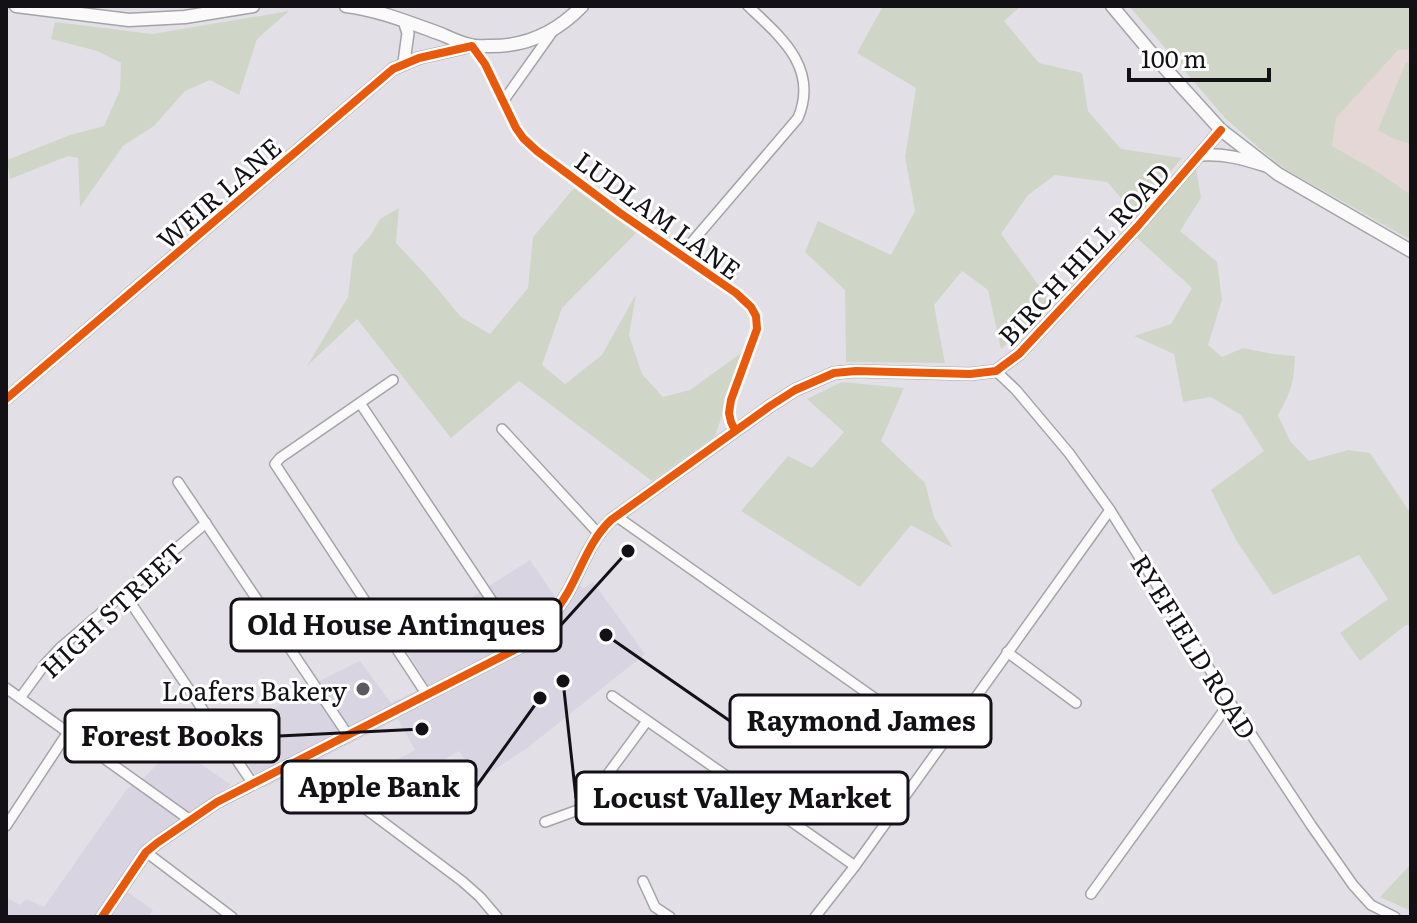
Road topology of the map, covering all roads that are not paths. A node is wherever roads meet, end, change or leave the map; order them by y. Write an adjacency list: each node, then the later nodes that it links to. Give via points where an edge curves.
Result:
1 (16, 6): 2 (main road, via 129,20)
2 (253, 6)
3 (346, 6): 7 (main road)
4 (582, 6): 8 (main road)
5 (748, 6): 16 (street, via 781,37 799,65 803,107 792,127)
6 (1112, 6): 12 (main road)
7 (404, 21): 9 (main road); 10 (street)
8 (555, 29): 9 (main road, via 521,43); 11 (street)
9 (472, 46): 10 (street, WEIR LANE); 11 (street, LUDLAM LANE)
10 (404, 62): 19 (street, WEIR LANE)
11 (504, 100): 16 (street, LUDLAM LANE, via 516,128 534,148)
12 (1221, 130): 13 (street, BIRCH HILL ROAD); 14 (main road)
13 (1200, 155): 14 (street, BIRCH HILL ROAD, via 1218,153); 17 (street, BIRCH HILL ROAD, via 1019,354)
14 (1270, 167): 15 (main road)
15 (1411, 251)
16 (681, 255): 22 (street, LUDLAM LANE, via 736,293 756,316 757,329 731,400)
17 (996, 371): 22 (street, BIRCH HILL ROAD, via 834,373 795,390); 24 (street, RYEFIELD ROAD, via 1064,447)
18 (393, 380): 20 (street)
19 (6, 399)
20 (360, 403): 29 (street); 32 (street, via 276,461 276,467)
21 (502, 429): 27 (street)
22 (735, 430): 25 (street, BIRCH HILL ROAD)
23 (178, 482): 26 (street)
24 (1110, 510): 30 (street); 35 (street, RYEFIELD ROAD)
25 (616, 516): 27 (street, BIRCH HILL ROAD); 40 (street)
26 (206, 523): 28 (street, HIGH STREET); 39 (street)
27 (598, 533): 29 (street, BIRCH HILL ROAD, via 556,612)
28 (124, 593): 34 (street, HIGH STREET, via 60,648); 42 (street)
29 (522, 646): 32 (street, BIRCH HILL ROAD)
30 (1007, 652): 36 (street); 40 (street)
31 (6, 688): 34 (street)
32 (427, 695): 39 (street, BIRCH HILL ROAD)
33 (612, 696): 37 (street)
34 (20, 698): 38 (street)
35 (1230, 702): 49 (street); 55 (street, RYEFIELD ROAD, via 1361,895)
36 (1076, 703)
37 (647, 721): 44 (street, via 585,805); 47 (street)
38 (68, 732): 43 (street); 45 (street)
39 (348, 735): 41 (street, BIRCH HILL ROAD)
40 (941, 745): 47 (street)
41 (300, 760): 42 (street, BIRCH HILL ROAD); 52 (street, via 462,881)
42 (253, 784): 43 (street, BIRCH HILL ROAD)
43 (190, 820): 46 (street, BIRCH HILL ROAD)
44 (545, 822)
45 (6, 826)
46 (146, 852): 50 (street, BIRCH HILL ROAD); 51 (street)
47 (855, 866): 54 (street)
48 (643, 881): 53 (street, via 655,907)
49 (1091, 894)
50 (102, 917)
51 (232, 917)
52 (497, 917)
53 (670, 917)
54 (815, 917)
55 (1395, 917)

